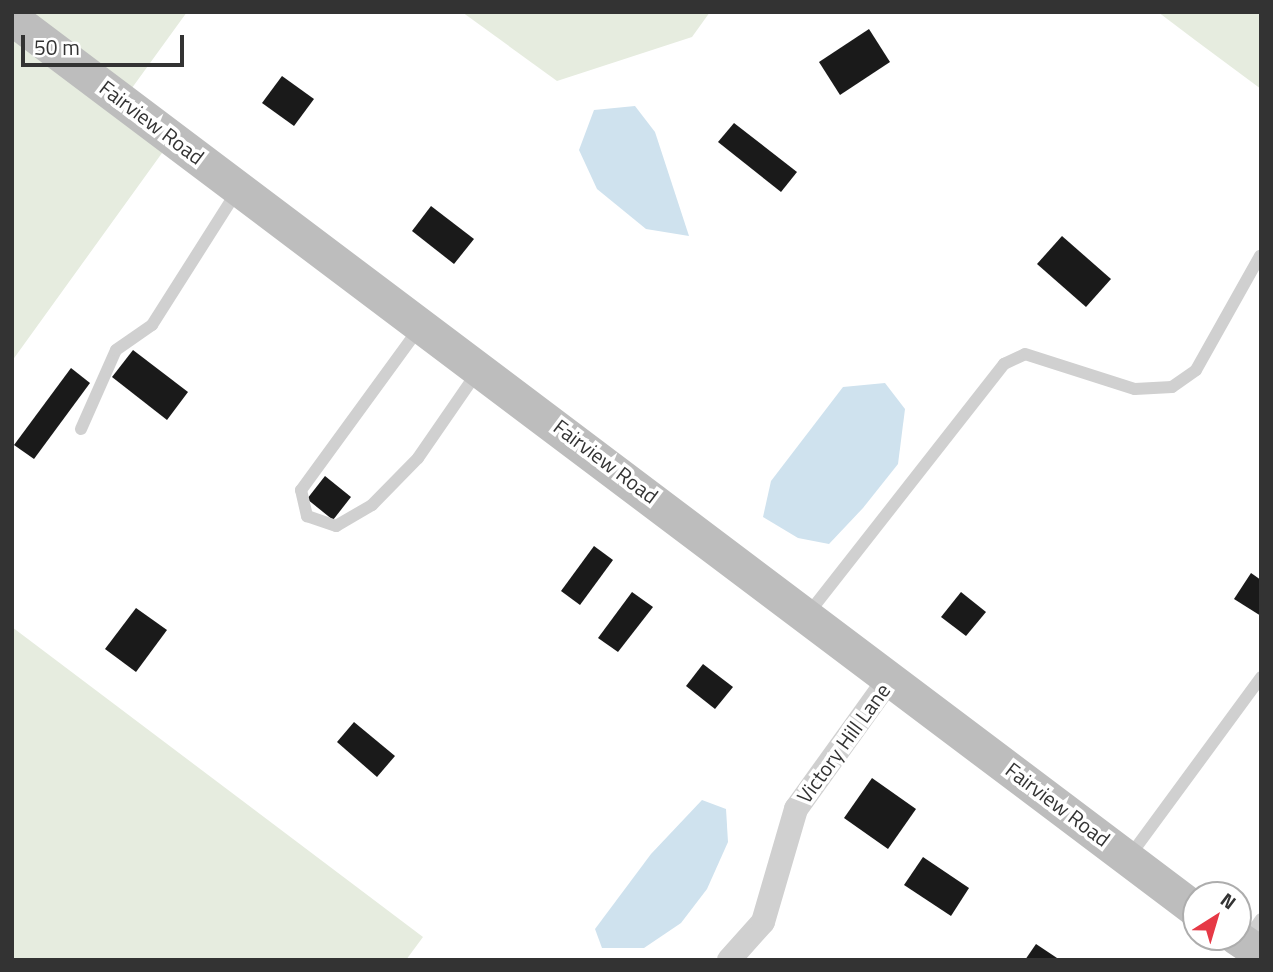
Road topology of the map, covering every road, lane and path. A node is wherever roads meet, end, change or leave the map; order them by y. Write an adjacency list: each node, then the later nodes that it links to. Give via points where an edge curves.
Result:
1 (12, 18): 2 (street, Fairview Road)
2 (239, 188): 4 (street, Fairview Road); 6 (lane, via 152,325 116,350)
3 (1260, 256): 7 (lane, via 1196,370 1172,387 1135,389 1025,354 1004,364)
4 (422, 324): 5 (street, Fairview Road); 5 (lane, via 301,490 307,516 336,526 372,505 418,458)
5 (480, 367): 7 (street, Fairview Road)
6 (81, 429)
7 (808, 614): 8 (street, Fairview Road)
8 (891, 677): 10 (street, Fairview Road); 12 (street, Victory Hill Lane, via 796,809 763,922)
9 (1261, 677): 10 (lane)
10 (1128, 858): 11 (street, Fairview Road)
11 (1182, 899)
12 (729, 960)

